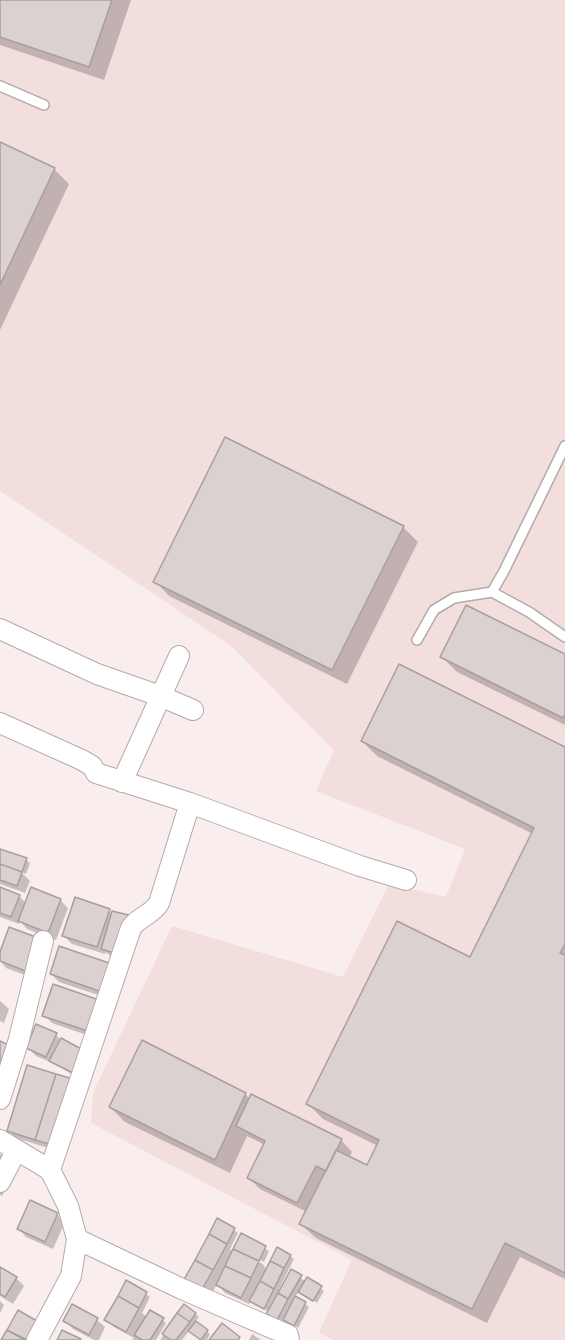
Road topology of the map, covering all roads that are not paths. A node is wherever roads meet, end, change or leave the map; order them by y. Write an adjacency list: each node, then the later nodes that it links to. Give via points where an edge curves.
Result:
1 (0, 86): 2 (lane)
2 (44, 105)
3 (565, 446): 4 (lane)
4 (492, 592): 6 (lane); 7 (lane, via 454,598 434,610)
5 (0, 629): 9 (street, via 97,675)
6 (565, 637)
7 (417, 640)
8 (179, 656): 9 (street)
9 (160, 696): 10 (street); 12 (street)
10 (193, 710)
11 (0, 723): 12 (street, via 82,760 96,773)
12 (122, 782): 13 (street)
13 (190, 803): 14 (street); 18 (street, via 159,903 131,928)
14 (406, 880)
15 (43, 941): 16 (street)
16 (0, 1099)
17 (8, 1145): 18 (street); 19 (street)
18 (50, 1170): 20 (street, via 68,1206)
19 (0, 1182)
20 (76, 1239): 21 (street, via 71,1276); 22 (street, via 288,1335)
21 (38, 1340)
22 (290, 1340)

